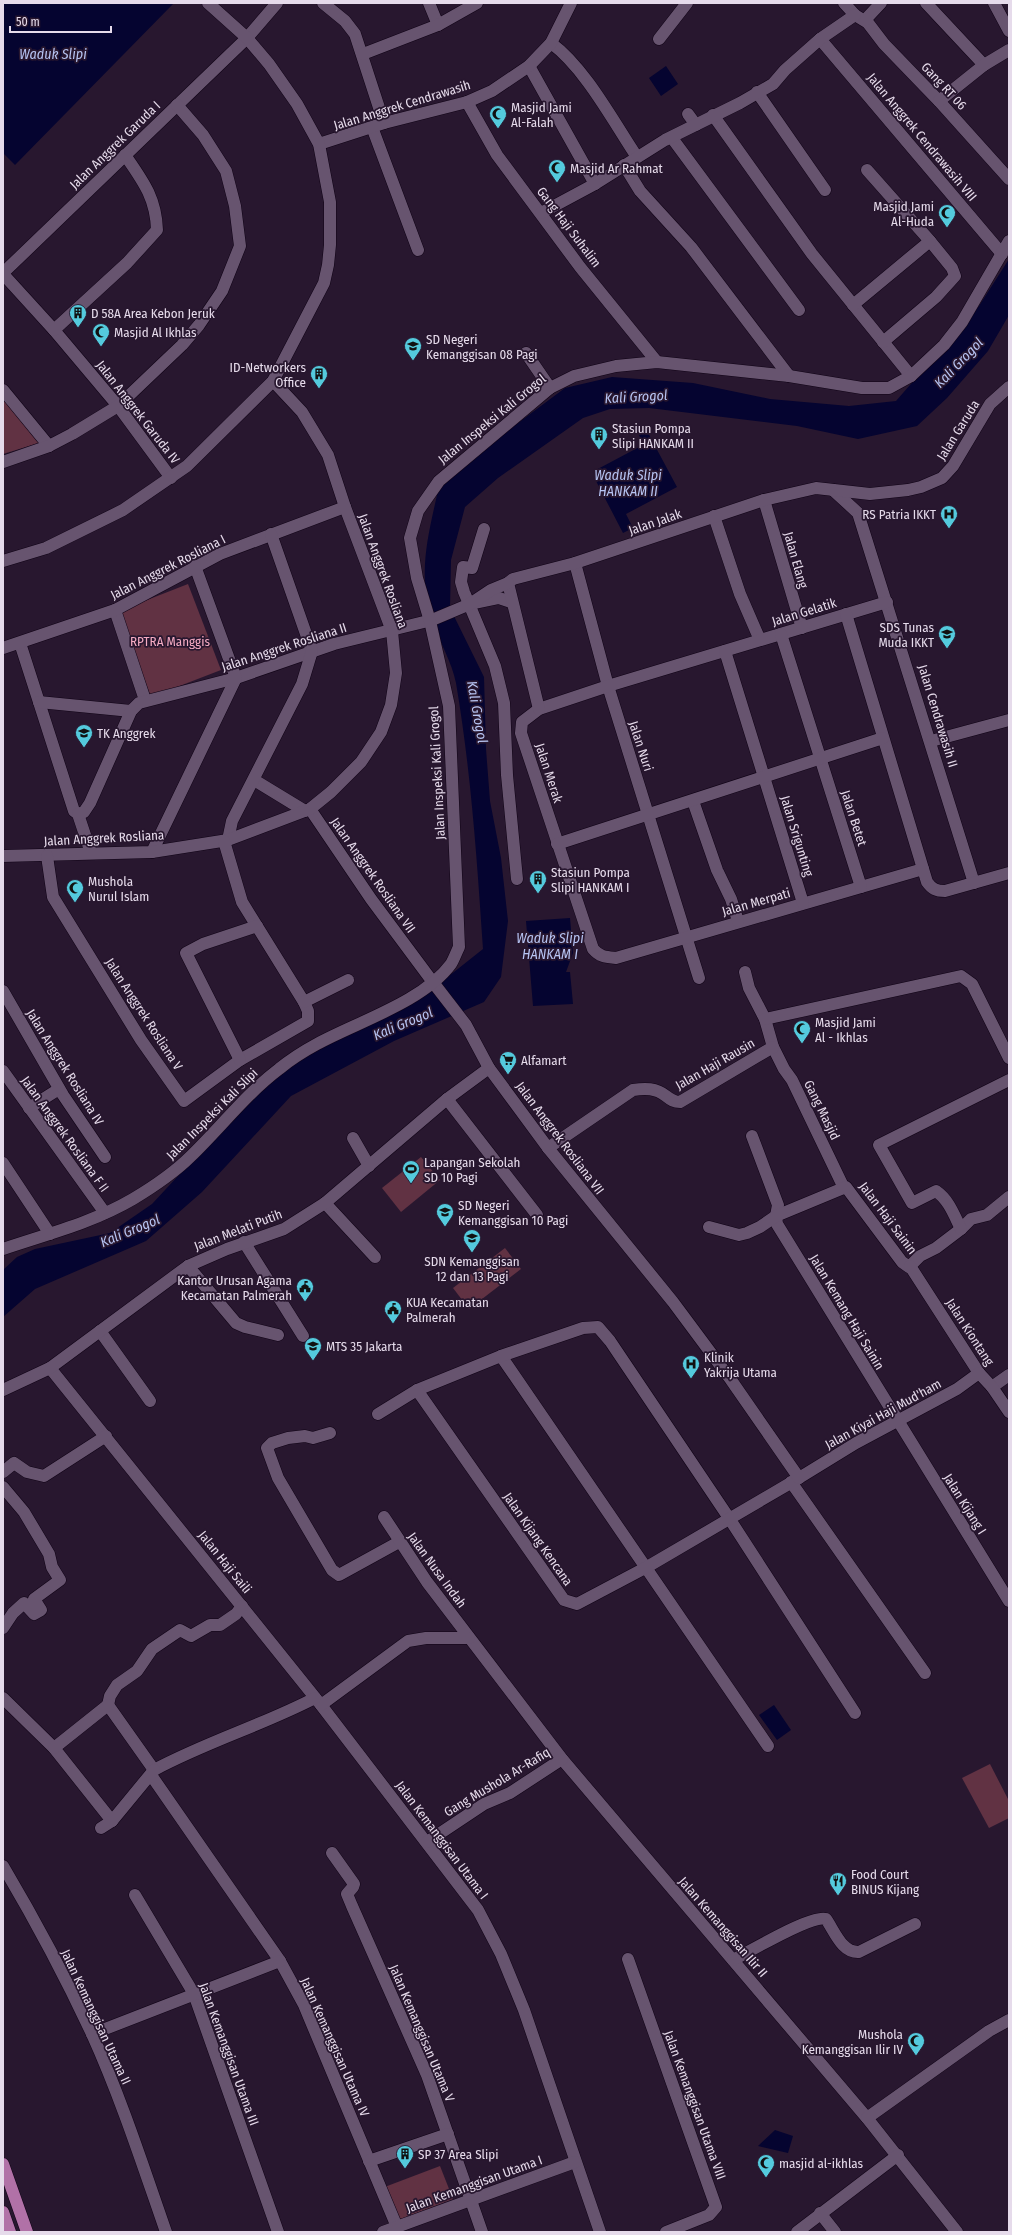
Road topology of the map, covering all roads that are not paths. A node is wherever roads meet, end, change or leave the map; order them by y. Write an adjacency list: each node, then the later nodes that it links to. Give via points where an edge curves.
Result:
1 (208, 3): 15 (street)
2 (277, 3): 15 (street, Jalan Anggrek Garuda I)
3 (323, 3): 20 (street, via 352,28)
4 (429, 3): 13 (street)
5 (477, 3): 13 (street)
6 (571, 3): 18 (street, Jalan Anggrek Cendrawasih)
7 (687, 3): 16 (street)
8 (844, 3): 12 (street, Gang RT 06)
9 (881, 3): 12 (street)
10 (926, 3): 21 (street)
11 (994, 3): 14 (street)
12 (860, 18): 17 (street); 24 (street, Gang RT 06)
13 (438, 25): 20 (street)
14 (1009, 31)
15 (247, 38): 26 (street, Jalan Anggrek Garuda I); 33 (street, via 270,64 297,104)
16 (659, 39)
17 (820, 39): 23 (street, via 773,84); 45 (street, Jalan Anggrek Cendrawasih VIII)
18 (551, 43): 22 (street, Jalan Anggrek Cendrawasih); 35 (street, via 579,72)
19 (1009, 50): 21 (street)
20 (363, 54): 29 (street)
21 (984, 64): 24 (street)
22 (529, 66): 25 (street, Jalan Anggrek Cendrawasih, via 492,91); 39 (street)
23 (757, 92): 28 (street); 40 (street)
24 (939, 101): 38 (street, Gang RT 06)
25 (467, 102): 29 (street, Jalan Anggrek Cendrawasih); 41 (street, Gang Haji Suhalim, via 497,155)
26 (177, 105): 34 (street, Jalan Anggrek Garuda I); 59 (street, via 203,135 226,171 236,206 240,246 222,292 199,325 182,345)
27 (688, 114): 30 (street)
28 (713, 115): 30 (street); 47 (street, via 812,254)
29 (384, 123): 31 (street, Jalan Anggrek Cendrawasih)
30 (696, 125): 32 (street)
31 (372, 128): 33 (street, Jalan Anggrek Cendrawasih); 44 (street)
32 (672, 138): 35 (street); 48 (street)
33 (318, 144): 55 (street, via 330,202 328,265 320,289)
34 (125, 155): 46 (street, Jalan Anggrek Garuda I); 49 (street, via 149,190 156,213 157,230 145,246)
35 (637, 157): 36 (street)
36 (624, 165): 39 (street); 53 (street, via 640,191 691,247)
37 (867, 170): 42 (street)
38 (1009, 180)
39 (595, 184): 41 (street)
40 (825, 190)
41 (541, 213): 52 (street, Gang Haji Suhalim, via 580,267)
42 (930, 241): 47 (street); 50 (street, via 952,268 955,276 936,297)
43 (1009, 241): 45 (street, Jalan Inspeksi Kali Grogol)
44 (418, 250)
45 (1002, 254): 54 (street, Jalan Inspeksi Kali Grogol, via 962,322 938,352)
46 (3, 273): 49 (street, Jalan Anggrek Garuda IV)
47 (853, 305): 50 (street)
48 (799, 310)
49 (54, 330): 59 (street, Jalan Anggrek Garuda IV)
50 (884, 342): 54 (street)
51 (526, 353): 57 (street)
52 (657, 362): 53 (street, Jalan Inspeksi Kali Grogol); 57 (street, Jalan Inspeksi Kali Grogol, via 616,366 574,376)
53 (789, 376): 54 (street, Jalan Inspeksi Kali Grogol, via 881,389 894,386)
54 (911, 376)
55 (273, 381): 62 (street, via 220,435); 66 (street, Jalan Anggrek Rosliana, via 302,412 316,432 328,455)
56 (1009, 387): 64 (street, Jalan Garuda, via 990,404 953,466 942,478 908,490)
57 (550, 388): 80 (street, Jalan Inspeksi Kali Grogol, via 439,481 418,511 410,538 417,578)
58 (3, 390): 60 (street)
59 (118, 406): 60 (street); 62 (street, Jalan Anggrek Garuda IV)
60 (48, 446): 61 (street)
61 (3, 462)
62 (171, 478): 71 (street, via 123,510 46,548)
63 (833, 490): 64 (street, Jalan Garuda); 65 (street, Jalan Jalak, via 816,488); 67 (street, Jalan Cendrawasih II)
64 (870, 494): 67 (street, via 861,503)
65 (764, 500): 68 (street, Jalan Jalak); 81 (street, Jalan Elang)
66 (345, 507): 70 (street, Jalan Anggrek Rosliana I); 82 (street, Jalan Anggrek Rosliana)
67 (858, 513): 76 (street, Jalan Cendrawasih II)
68 (714, 516): 72 (street, Jalan Jalak); 84 (street, via 740,594)
69 (484, 529): 77 (street, via 472,568 463,567 461,582)
70 (271, 534): 73 (street, Jalan Anggrek Rosliana I); 87 (street)
71 (3, 561)
72 (575, 563): 74 (street, Jalan Jalak, via 516,577); 90 (street, Jalan Nuri)
73 (195, 566): 78 (street, Jalan Anggrek Rosliana I); 89 (street)
74 (508, 583): 75 (street); 77 (street, Jalan Anggrek Rosliana II)
75 (511, 602): 77 (street, Jalan Anggrek Rosliana II, via 499,598); 93 (street)
76 (887, 602): 79 (street); 97 (street, Jalan Cendrawasih II)
77 (467, 605): 80 (street, Jalan Anggrek Rosliana II); 113 (street, via 495,666 504,702 507,775)
78 (114, 610): 85 (street, Jalan Anggrek Rosliana I); 91 (street)
79 (846, 614): 81 (street, Jalan Gelatik); 96 (street, Jalan Gelatik)
80 (431, 620): 82 (street, Jalan Anggrek Rosliana II); 124 (street, Jalan Inspeksi Kali Grogol, via 449,706 459,932 459,947 451,964)
81 (802, 628): 83 (street, Jalan Gelatik)
82 (392, 631): 87 (street, Jalan Anggrek Rosliana II, via 334,644); 102 (street, Jalan Anggrek Rosliana, via 396,673 391,704 381,732 361,762 331,792)
83 (781, 634): 84 (street, Jalan Gelatik); 98 (street, Jalan Betet)
84 (760, 640): 88 (street, Jalan Gelatik)
85 (20, 642): 86 (street, Jalan Anggrek Rosliana I); 92 (street)
86 (3, 648)
87 (312, 652): 89 (street, Jalan Anggrek Rosliana II); 100 (street, via 302,684)
88 (725, 652): 90 (street, Jalan Gelatik); 99 (street, Jalan Srigunting)
89 (236, 678): 91 (street, Jalan Anggrek Rosliana II); 107 (street)
90 (608, 686): 93 (street, Jalan Gelatik); 104 (street, Jalan Nuri)
91 (145, 700): 94 (street, Jalan Anggrek Rosliana II)
92 (39, 702): 94 (street); 103 (street, via 74,811)
93 (539, 709): 106 (street, Jalan Merak, via 522,722 521,733)
94 (131, 711): 103 (street, Jalan Anggrek Rosliana II, via 90,803 84,812)
95 (1009, 720): 97 (street)
96 (883, 738): 98 (street); 111 (street, Jalan Gelatik)
97 (931, 741): 114 (street, Jalan Cendrawasih II)
98 (821, 759): 99 (street); 115 (street, Jalan Betet)
99 (764, 777): 101 (street); 116 (street, Jalan Srigunting)
100 (254, 780): 102 (street); 105 (street, via 232,821)
101 (692, 801): 104 (street); 117 (street)
102 (307, 810): 105 (street, Jalan Anggrek Rosliana); 124 (street, Jalan Anggrek Rosliana VII)
103 (78, 814): 108 (street)
104 (648, 815): 106 (street); 119 (street, Jalan Nuri)
105 (226, 840): 107 (street, Jalan Anggrek Rosliana); 118 (street, via 242,902)
106 (557, 844): 120 (street, Jalan Merak, via 593,949)
107 (152, 852): 108 (street, Jalan Anggrek Rosliana)
108 (91, 853): 110 (street, Jalan Anggrek Rosliana)
109 (3, 856): 110 (street, Jalan Anggrek Rosliana)
110 (47, 856): 130 (street, Jalan Anggrek Rosliana V, via 53,897 141,1040 184,1101)
111 (923, 869): 114 (street, via 926,882 938,891); 115 (street, Jalan Merpati)
112 (1009, 872): 114 (street)
113 (517, 879)
114 (974, 883)
115 (861, 887): 116 (street, Jalan Merpati)
116 (803, 903): 117 (street, Jalan Merpati)
117 (738, 921): 119 (street, Jalan Merpati)
118 (257, 926): 126 (street); 130 (street, via 203,944 186,953)
119 (686, 937): 120 (street, Jalan Merpati, via 616,958); 122 (street, Jalan Nuri)
120 (598, 955)
121 (745, 972): 127 (street, Gang Masjid, via 749,988)
122 (699, 978)
123 (348, 980): 126 (street)
124 (434, 983): 131 (street, Jalan Anggrek Rosliana VII, via 466,1025); 146 (street, Jalan Inspeksi Kali Slipi, via 387,1010 315,1044 279,1069 244,1099 178,1168 138,1196)
125 (3, 991): 134 (street, Jalan Anggrek Rosliana IV)
126 (304, 1002): 130 (street, Jalan Anggrek Rosliana V, via 308,1011 308,1021)
127 (765, 1019): 128 (street, Gang Masjid); 129 (street, via 962,976 972,984)
128 (773, 1047): 139 (street, Jalan Haji Rausin, via 680,1102 654,1090 633,1090); 143 (street, Gang Masjid, via 792,1080)
129 (1009, 1058)
130 (240, 1060)
131 (489, 1068): 135 (street, Jalan Melati Putih); 139 (street, Jalan Anggrek Rosliana VII)
132 (3, 1071): 136 (street, Jalan Anggrek Rosliana F II)
133 (1009, 1080): 150 (street, via 879,1145 912,1203 936,1191 944,1196 950,1205)
134 (59, 1089): 136 (street); 140 (street, Jalan Anggrek Rosliana IV)
135 (447, 1099): 142 (street, Jalan Melati Putih); 147 (street)
136 (29, 1108): 146 (street, Jalan Anggrek Rosliana F II)
137 (752, 1136): 148 (street, Jalan Kemang Haji Sainin, via 778,1205)
138 (353, 1138): 142 (street)
139 (548, 1148): 174 (street, Jalan Anggrek Rosliana VII, via 678,1308 735,1386)
140 (105, 1157)
141 (3, 1163): 151 (street)
142 (369, 1166): 145 (street, Jalan Melati Putih)
143 (843, 1186): 148 (street, Jalan Haji Sainin); 156 (street, Jalan Haji Sainin, via 850,1189 902,1262)
144 (1009, 1197): 150 (street, Jalan Haji Sainin, via 987,1215 971,1219)
145 (325, 1203): 152 (street, Jalan Melati Putih, via 284,1229); 154 (street)
146 (105, 1213): 151 (street, Jalan Inspeksi Kali Slipi)
147 (537, 1216)
148 (776, 1216): 149 (street, Jalan Haji Sainin, via 760,1227 739,1235); 170 (street, Jalan Kemang Haji Sainin, via 777,1224)
149 (709, 1227)
150 (961, 1229): 156 (street, Jalan Haji Sainin, via 936,1248 920,1256)
151 (50, 1234): 153 (street, Jalan Inspeksi Kali Slipi)
152 (244, 1242): 155 (street, Jalan Melati Putih); 159 (street)
153 (3, 1249)
154 (375, 1257)
155 (188, 1266): 157 (street, Jalan Melati Putih); 158 (street, via 236,1323)
156 (910, 1266): 162 (street, Jalan Kiontang)
157 (100, 1332): 161 (street, Jalan Melati Putih); 167 (street)
158 (278, 1335)
159 (303, 1336)
160 (501, 1356): 166 (street); 177 (street, via 582,1328 598,1327); 179 (street)
161 (50, 1368): 164 (street, Jalan Melati Putih); 172 (street, Jalan Haji Saili)
162 (980, 1373): 165 (street, Jalan Kiontang); 170 (street, Jalan Kiyai Haji Mud'ham, via 957,1389)
163 (1009, 1375): 165 (street)
164 (4, 1387)
165 (992, 1387): 168 (street, Jalan Kiontang)
166 (417, 1390): 169 (street); 179 (street, Jalan Kijang Kencana, via 564,1600 577,1604)
167 (150, 1401)
168 (1009, 1412)
169 (378, 1414)
170 (897, 1422): 174 (street, Jalan Kiyai Haji Mud'ham, via 856,1443); 180 (street, Jalan Kijang I)
171 (330, 1433): 178 (street, via 313,1438 288,1438 272,1443 267,1448 278,1478 332,1570 339,1575)
172 (106, 1436): 173 (street, via 44,1476 27,1472 14,1463); 181 (street, Jalan Haji Saili)
173 (3, 1472)
174 (795, 1480): 177 (street, Jalan Kijang Kencana); 184 (street, Jalan Anggrek Rosliana VII)
175 (3, 1487): 182 (street, via 24,1512 49,1554 52,1567 60,1580 34,1599 41,1610 34,1614 24,1603)
176 (384, 1517): 178 (street, Jalan Nusa Indah)
177 (729, 1518): 179 (street, Jalan Kijang Kencana); 188 (street)
178 (399, 1542): 183 (street, Jalan Nusa Indah)
179 (647, 1567): 189 (street)
180 (1009, 1601)
181 (242, 1606): 186 (street, Jalan Haji Saili); 187 (street, via 236,1614 220,1625 210,1625 191,1636 180,1630 152,1649 137,1671 117,1685)
182 (3, 1628)
183 (469, 1638): 186 (street, via 426,1638 408,1641); 191 (street, Jalan Kemanggisan Ilir II)
184 (925, 1673)
185 (3, 1698): 190 (street)
186 (318, 1702): 192 (street, via 218,1739); 195 (street, Jalan Kemanggisan Utama I)
187 (108, 1705): 190 (street); 192 (street, Jalan Kemanggisan Utama IV)
188 (855, 1713)
189 (768, 1746)
190 (54, 1748): 193 (street)
191 (562, 1759): 195 (street, Gang Mushola Ar-Rafiq, via 510,1793 484,1804); 201 (street, Jalan Kemanggisan Ilir II)
192 (152, 1773): 193 (street); 202 (street, Jalan Kemanggisan Utama IV)
193 (112, 1821): 194 (street)
194 (101, 1828)
195 (427, 1842): 210 (street, Jalan Kemanggisan Utama I, via 478,1910 501,1954 524,2010)
196 (332, 1853): 207 (street, Jalan Kemanggisan Utama V, via 354,1884 347,1894 427,2075)
197 (3, 1866): 205 (street, Jalan Kemanggisan Utama II, via 30,1912)
198 (135, 1895): 203 (street, Jalan Kemanggisan Utama III)
199 (915, 1924): 201 (street, via 859,1952 852,1952 845,1948 826,1919 822,1918 800,1926)
200 (628, 1959): 223 (street, Jalan Kemanggisan Utama VIII, via 716,2206 709,2215)
201 (733, 1960): 206 (street, Jalan Kemanggisan Ilir II)
202 (280, 1962): 203 (street); 209 (street, Jalan Kemanggisan Utama IV, via 304,2006)
203 (194, 1994): 205 (street); 219 (street, Jalan Kemanggisan Utama III)
204 (1009, 2020): 206 (street, via 989,2031)
205 (92, 2034): 218 (street, Jalan Kemanggisan Utama II)
206 (867, 2118): 208 (street, Jalan Kemanggisan Ilir II)
207 (448, 2134): 209 (street); 212 (street, Jalan Kemanggisan Utama V)
208 (898, 2155): 214 (street); 226 (street, Jalan Kemanggisan Ilir II)
209 (369, 2161): 215 (street, Jalan Kemanggisan Utama IV)
210 (575, 2162): 212 (street, Jalan Kemanggisan Utama I); 222 (street, Jalan Kemanggisan Utama I)
211 (3, 2164): 217 (main road)
212 (471, 2200): 215 (street, Jalan Kemanggisan Utama I); 221 (street, Jalan Kemanggisan Utama V)
213 (3, 2212): 216 (main road)
214 (820, 2213): 224 (street); 225 (street)
215 (397, 2227): 220 (street, Jalan Kemanggisan Utama I)
216 (10, 2232)
217 (27, 2232)
218 (166, 2232)
219 (278, 2232)
220 (383, 2232)
221 (482, 2232)
222 (600, 2232)
223 (666, 2232)
224 (797, 2232)
225 (835, 2232)
226 (957, 2232)

